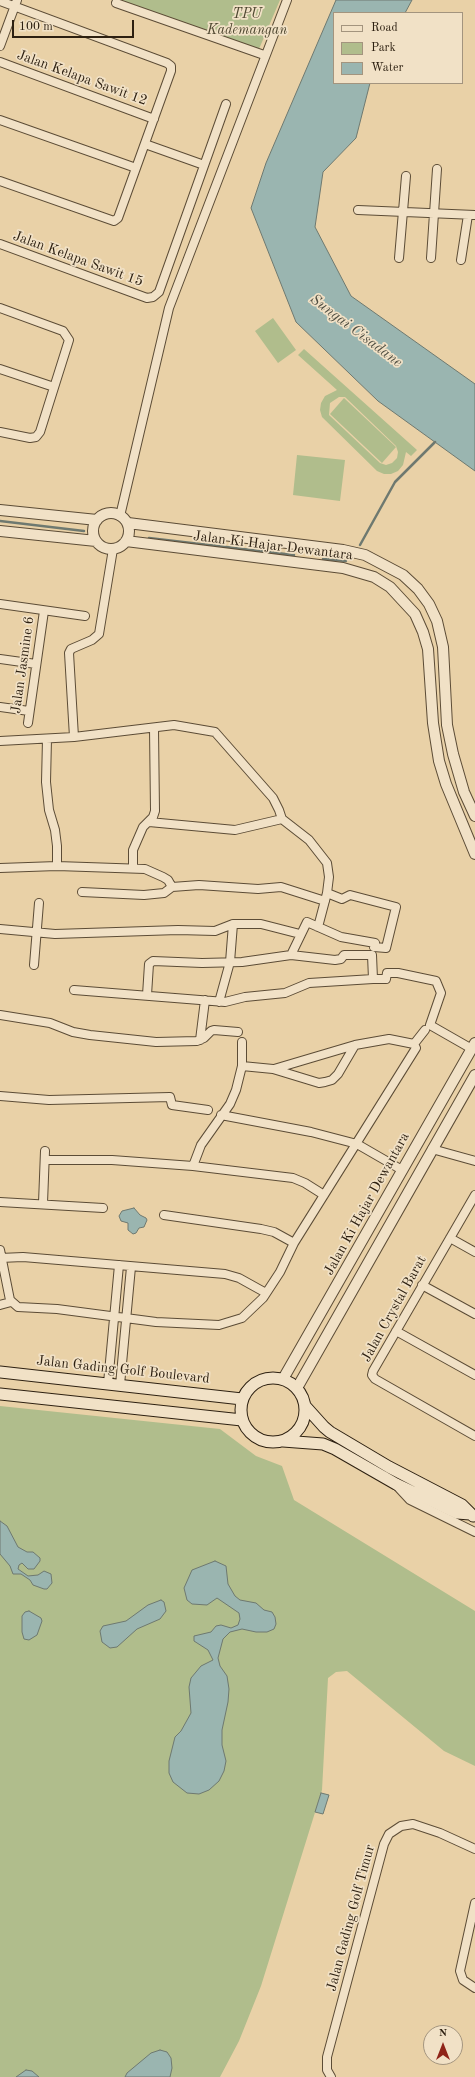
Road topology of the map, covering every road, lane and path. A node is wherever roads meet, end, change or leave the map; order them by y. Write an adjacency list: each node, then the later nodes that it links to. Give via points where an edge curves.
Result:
1 (287, 0): 6 (street)
2 (0, 1): 3 (street)
3 (16, 3): 5 (street); 9 (street, via 171,66)
4 (116, 3): 6 (street)
5 (0, 46)
6 (264, 55): 30 (street, via 169,308)
7 (0, 62): 9 (street, Jalan Kelapa Sawit 12)
8 (226, 104): 12 (street)
9 (154, 119): 11 (street)
10 (0, 120): 13 (street)
11 (145, 144): 12 (street); 13 (street)
12 (204, 166): 21 (street, Jalan Kelapa Sawit 15, via 159,292 153,297 147,298)
13 (136, 168): 16 (street, via 118,218 114,221)
14 (437, 169): 19 (street)
15 (406, 176): 18 (street)
16 (0, 181)
17 (358, 210): 18 (street)
18 (402, 213): 19 (street); 22 (street)
19 (434, 214): 20 (street); 23 (street)
20 (471, 215): 24 (street)
21 (0, 244)
22 (399, 258)
23 (431, 258)
24 (461, 260)
25 (0, 308): 27 (street, via 68,335 69,340)
26 (0, 369): 27 (street)
27 (54, 387): 28 (street, via 40,432 36,437)
28 (0, 432)
29 (0, 510): 31 (street)
30 (120, 516): 31 (street, via 109,513); 32 (street)
31 (97, 520): 35 (street, via 93,533)
32 (128, 523): 33 (street, Jalan Ki Hajar Dewantara); 36 (street, via 130,532)
33 (146, 526): 37 (street, via 137,533 138,539); 38 (street, Jalan Ki Hajar Dewantara)
34 (0, 531): 35 (street)
35 (96, 541): 39 (street, via 102,547)
36 (126, 542): 37 (street, Jalan Ki Hajar Dewantara); 39 (street)
37 (144, 543): 40 (street, Jalan Ki Hajar Dewantara)
38 (307, 545): 40 (street); 53 (street, Jalan Ki Hajar Dewantara, via 365,555 381,562 402,575 418,589 429,604 437,621 443,647 447,725 452,754)
39 (114, 550): 50 (street, via 99,634 69,653)
40 (307, 563): 56 (street, Jalan Ki Hajar Dewantara, via 343,568 374,577 390,587 414,614 428,649 433,723 439,761)
41 (0, 604): 42 (street)
42 (44, 610): 43 (street); 45 (street, Jalan Jasmine 6)
43 (85, 616)
44 (0, 659): 45 (street)
45 (36, 664): 47 (street, Jalan Jasmine 6)
46 (0, 707): 47 (street)
47 (30, 711): 48 (street, Jalan Jasmine 6)
48 (28, 723)
49 (154, 728): 50 (street); 54 (street, via 174,725 215,732 273,798); 55 (street, via 155,811)
50 (74, 737): 51 (street)
51 (47, 739): 52 (street); 57 (street, via 46,782 49,810 58,846)
52 (0, 741)
53 (475, 816)
54 (282, 820): 55 (street, via 235,830); 62 (street, via 309,840 327,863 330,877)
55 (149, 822): 59 (street, via 143,827 133,850)
56 (475, 854)
57 (58, 866): 58 (street); 59 (street)
58 (0, 868)
59 (133, 868): 60 (street, via 158,873 168,880)
60 (172, 887): 61 (street, via 164,893); 62 (street, via 281,887)
61 (82, 892)
62 (326, 897): 65 (street); 69 (street, via 342,899 350,894 396,907 386,948)
63 (39, 903): 67 (street)
64 (233, 924): 67 (street, via 215,931); 68 (street, via 261,924); 71 (street)
65 (318, 926): 68 (street, via 307,922); 69 (street, via 341,937 375,943)
66 (0, 929): 67 (street)
67 (37, 933): 72 (street)
68 (300, 934): 70 (street)
69 (373, 951): 70 (street, via 344,955 341,959 335,960); 73 (street)
70 (291, 955): 71 (street)
71 (230, 962): 75 (street, via 153,961 149,964); 77 (street)
72 (34, 965)
73 (373, 979): 77 (street, via 308,983 285,993); 85 (street, via 386,979 387,973 398,973 436,981 441,993 430,1025)
74 (74, 990): 75 (street)
75 (147, 995): 76 (street)
76 (205, 1000): 77 (street); 81 (street)
77 (219, 1002)
78 (0, 1015): 81 (street, via 50,1023 73,1032 126,1040)
79 (425, 1030): 83 (street)
80 (238, 1032): 81 (street, via 214,1030)
81 (200, 1040)
82 (242, 1042): 86 (street)
83 (414, 1044): 84 (street, via 389,1039); 92 (street, via 416,1050)
84 (355, 1045): 87 (street); 87 (street, via 332,1080 318,1083)
85 (473, 1046): 96 (street, Jalan Ki Hajar Dewantara)
86 (242, 1066): 87 (street); 91 (street, via 236,1090)
87 (273, 1069)
88 (475, 1075): 93 (street, Jalan Ki Hajar Dewantara)
89 (0, 1096): 90 (street, via 49,1100 170,1097 172,1105)
90 (208, 1110)
91 (221, 1116): 92 (street, via 310,1132); 95 (street, via 201,1144)
92 (357, 1144): 96 (street); 97 (street)
93 (432, 1149): 94 (street); 122 (street, Jalan Ki Hajar Dewantara)
94 (475, 1160)
95 (193, 1166): 97 (street, via 293,1178); 100 (street, via 45,1156)
96 (402, 1170): 119 (street, Jalan Ki Hajar Dewantara)
97 (324, 1195): 104 (street)
98 (475, 1195): 103 (street, Jalan Crystal Barat)
99 (0, 1202): 100 (street)
100 (43, 1203): 101 (street)
101 (103, 1208)
102 (164, 1215): 104 (street, via 261,1229 274,1232)
103 (450, 1238): 105 (street); 109 (street, Jalan Crystal Barat)
104 (294, 1243): 110 (street)
105 (475, 1252)
106 (1, 1255): 107 (street); 111 (street)
107 (119, 1265): 108 (street); 114 (street)
108 (132, 1267): 110 (street, via 225,1274 239,1278); 115 (street)
109 (422, 1285): 113 (street); 116 (street, Jalan Crystal Barat)
110 (266, 1294): 115 (street, via 242,1318 219,1325)
111 (11, 1302): 112 (street); 114 (street, via 20,1307)
112 (0, 1305)
113 (475, 1314)
114 (114, 1316): 115 (street); 120 (street)
115 (126, 1318): 121 (street)
116 (396, 1330): 118 (street); 127 (street, Jalan Crystal Barat, via 373,1371 375,1379)
117 (0, 1372): 120 (main road, Jalan Gading Golf Boulevard)
118 (475, 1375)
119 (283, 1379): 122 (main road); 124 (main road, via 263,1379 254,1384)
120 (108, 1384): 121 (main road, Jalan Gading Golf Boulevard)
121 (120, 1385): 124 (main road, Jalan Gading Golf Boulevard)
122 (297, 1388): 125 (main road)
123 (0, 1394): 126 (main road)
124 (242, 1399): 126 (main road)
125 (306, 1407): 128 (main road, via 305,1418 300,1428); 129 (main road, via 324,1427)
126 (242, 1420): 128 (main road, via 250,1432 262,1441)
127 (475, 1436)
128 (282, 1441): 130 (main road, via 323,1444)
129 (389, 1467): 130 (street); 131 (main road, via 462,1505)
130 (396, 1484): 131 (main road, via 457,1513); 132 (street, via 410,1500)
131 (473, 1516)
132 (475, 1532)
133 (475, 1849): 136 (street, Jalan Gading Golf Timur, via 414,1824 401,1826 389,1834 384,1844 327,2057 327,2070)
134 (475, 1903): 135 (street, via 460,1971 463,1980)
135 (475, 1988)
136 (331, 2077)

